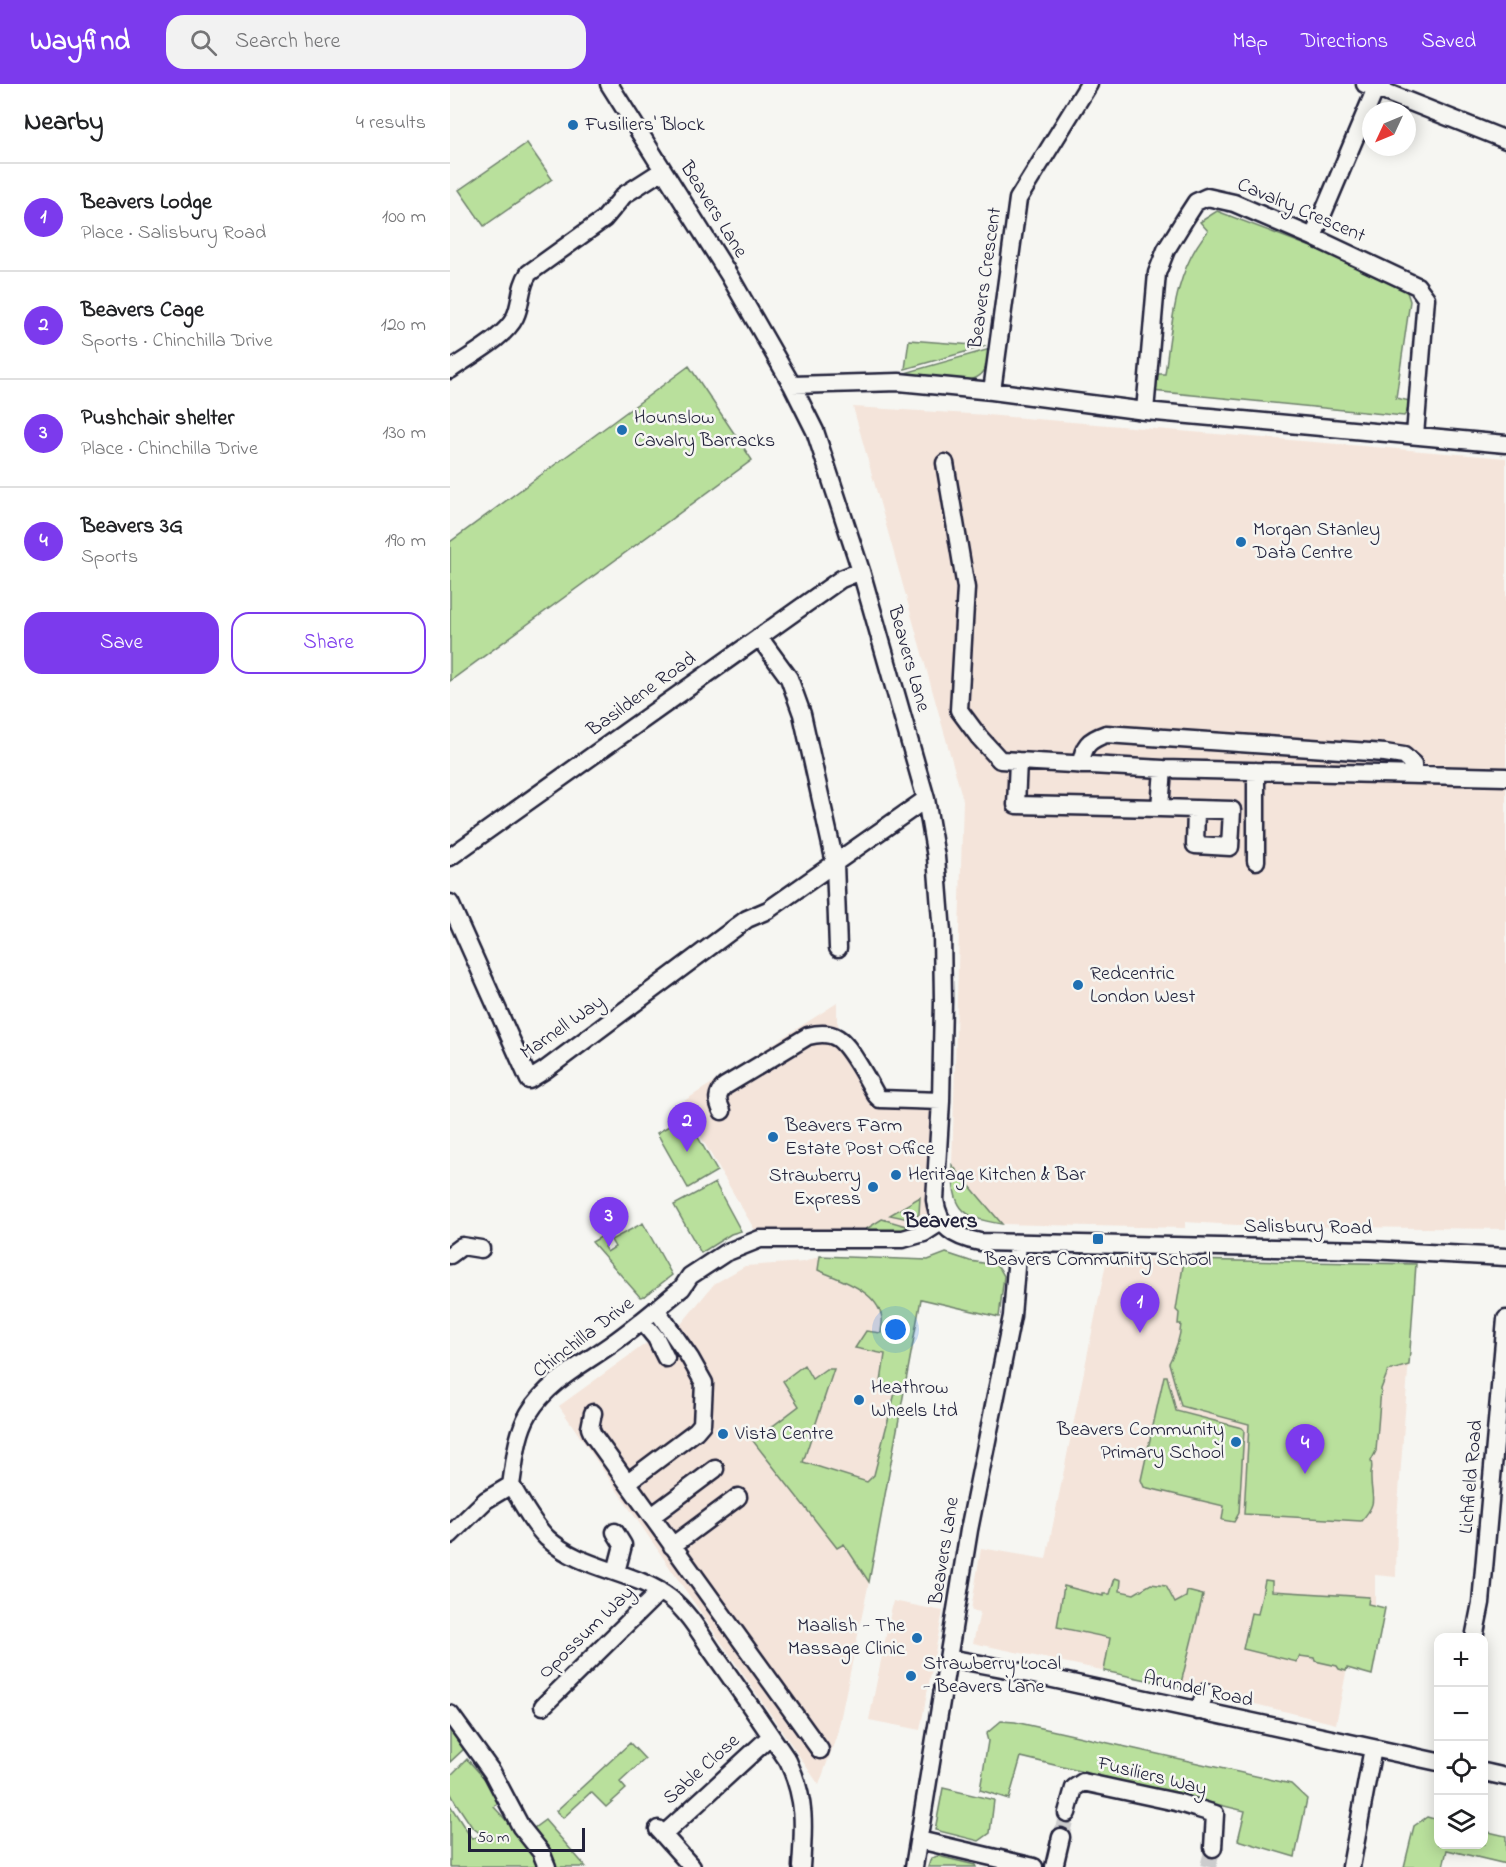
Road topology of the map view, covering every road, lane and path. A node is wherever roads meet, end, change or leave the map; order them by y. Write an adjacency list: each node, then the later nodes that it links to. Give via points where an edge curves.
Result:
1 (609, 84): 5 (street, Beavers Lane)
2 (1089, 84): 9 (street, Beavers Crescent, via 1018,199)
3 (1370, 86): 4 (street); 6 (street)
4 (1506, 140)
5 (663, 170): 7 (street, via 624,195 604,219 529,273 516,316 507,329); 8 (street, Beavers Lane)
6 (1313, 237): 10 (street, Cavalry Crescent, via 1221,199 1207,197 1196,202 1166,250 1157,273); 11 (street, Cavalry Crescent, via 1417,286 1426,298)
7 (450, 370)
8 (792, 385): 9 (street, via 899,382); 14 (street, Beavers Lane, via 815,431)
9 (992, 391): 10 (street)
10 (1145, 411): 11 (street)
11 (1415, 435): 12 (street)
12 (1506, 444)
13 (945, 463): 16 (street, via 966,588 959,710 1000,760)
14 (861, 571): 15 (street, Basildene Road, via 841,579); 22 (street, Beavers Lane)
15 (759, 637): 25 (street, Basildene Road); 27 (street, via 794,687)
16 (1018, 761): 17 (street); 23 (street, via 1016,806)
17 (1081, 765): 18 (street); 20 (street, via 1082,753 1091,740 1106,734 1385,753 1404,756 1413,764)
18 (1163, 769): 19 (street); 23 (street)
19 (1256, 771): 20 (street); 26 (street)
20 (1413, 774): 21 (street)
21 (1506, 777)
22 (926, 799): 27 (street); 30 (street, Beavers Lane, via 936,857 942,933)
23 (1160, 808): 24 (street)
24 (1196, 809)
25 (450, 857)
26 (1256, 861)
27 (835, 863): 28 (street, Marnell Way, via 768,910 747,920 529,1080); 29 (street)
28 (450, 903)
29 (838, 948)
30 (940, 1101): 31 (street, via 880,1099 844,1042 820,1033 808,1036 725,1086 717,1100); 32 (street, Beavers Lane, via 935,1200)
31 (722, 1111)
32 (941, 1222): 33 (street, via 959,1237); 37 (street, Chinchilla Drive, via 924,1233 903,1239 782,1231 725,1253 690,1276 682,1288)
33 (1018, 1243): 36 (street, Salisbury Road, via 1379,1250); 53 (street, Beavers Lane, via 1012,1316 969,1530)
34 (481, 1249): 35 (street, via 462,1246)
35 (450, 1255)
36 (1506, 1257)
37 (656, 1309): 39 (street, Chinchilla Drive); 40 (street)
38 (1506, 1319): 52 (street, Lichfield Road, via 1481,1603)
39 (642, 1321): 40 (street, via 656,1338 663,1360); 44 (street, Chinchilla Drive, via 546,1391 528,1414 518,1441)
40 (682, 1347): 43 (street, via 704,1383 702,1424)
41 (593, 1413): 43 (street, via 593,1434)
42 (715, 1469): 46 (street)
43 (628, 1482): 46 (street)
44 (511, 1485): 48 (street, via 486,1500); 50 (street, via 547,1538 567,1552)
45 (738, 1497): 49 (street)
46 (652, 1516): 49 (street)
47 (615, 1532): 50 (street, via 623,1545)
48 (450, 1535)
49 (672, 1546): 60 (street)
50 (616, 1572): 51 (street)
51 (660, 1591): 55 (street, Opossum Way); 58 (street, via 681,1608)
52 (1475, 1633)
53 (949, 1658): 56 (street, Arundel Road); 66 (street, Beavers Lane)
54 (1206, 1692): 56 (street)
55 (543, 1706)
56 (1198, 1711): 59 (street, Arundel Road)
57 (450, 1714): 68 (street, via 492,1772)
58 (771, 1736): 69 (street, Sable Close, via 660,1832); 70 (street, via 797,1782 803,1819)
59 (1373, 1748): 61 (street, Arundel Road); 74 (street)
60 (820, 1750)
61 (1434, 1761)
62 (1488, 1773): 63 (street)
63 (1506, 1777)
64 (1067, 1813): 67 (street, Fusiliers Way, via 1074,1788 1083,1782 1176,1802 1215,1814)
65 (1061, 1837): 73 (street)
66 (918, 1840): 71 (street, Beavers Lane); 72 (street)
67 (1213, 1848)
68 (547, 1867)
69 (692, 1867)
70 (801, 1867)
71 (914, 1867)
72 (1034, 1867)
73 (1054, 1867)
74 (1351, 1867)

